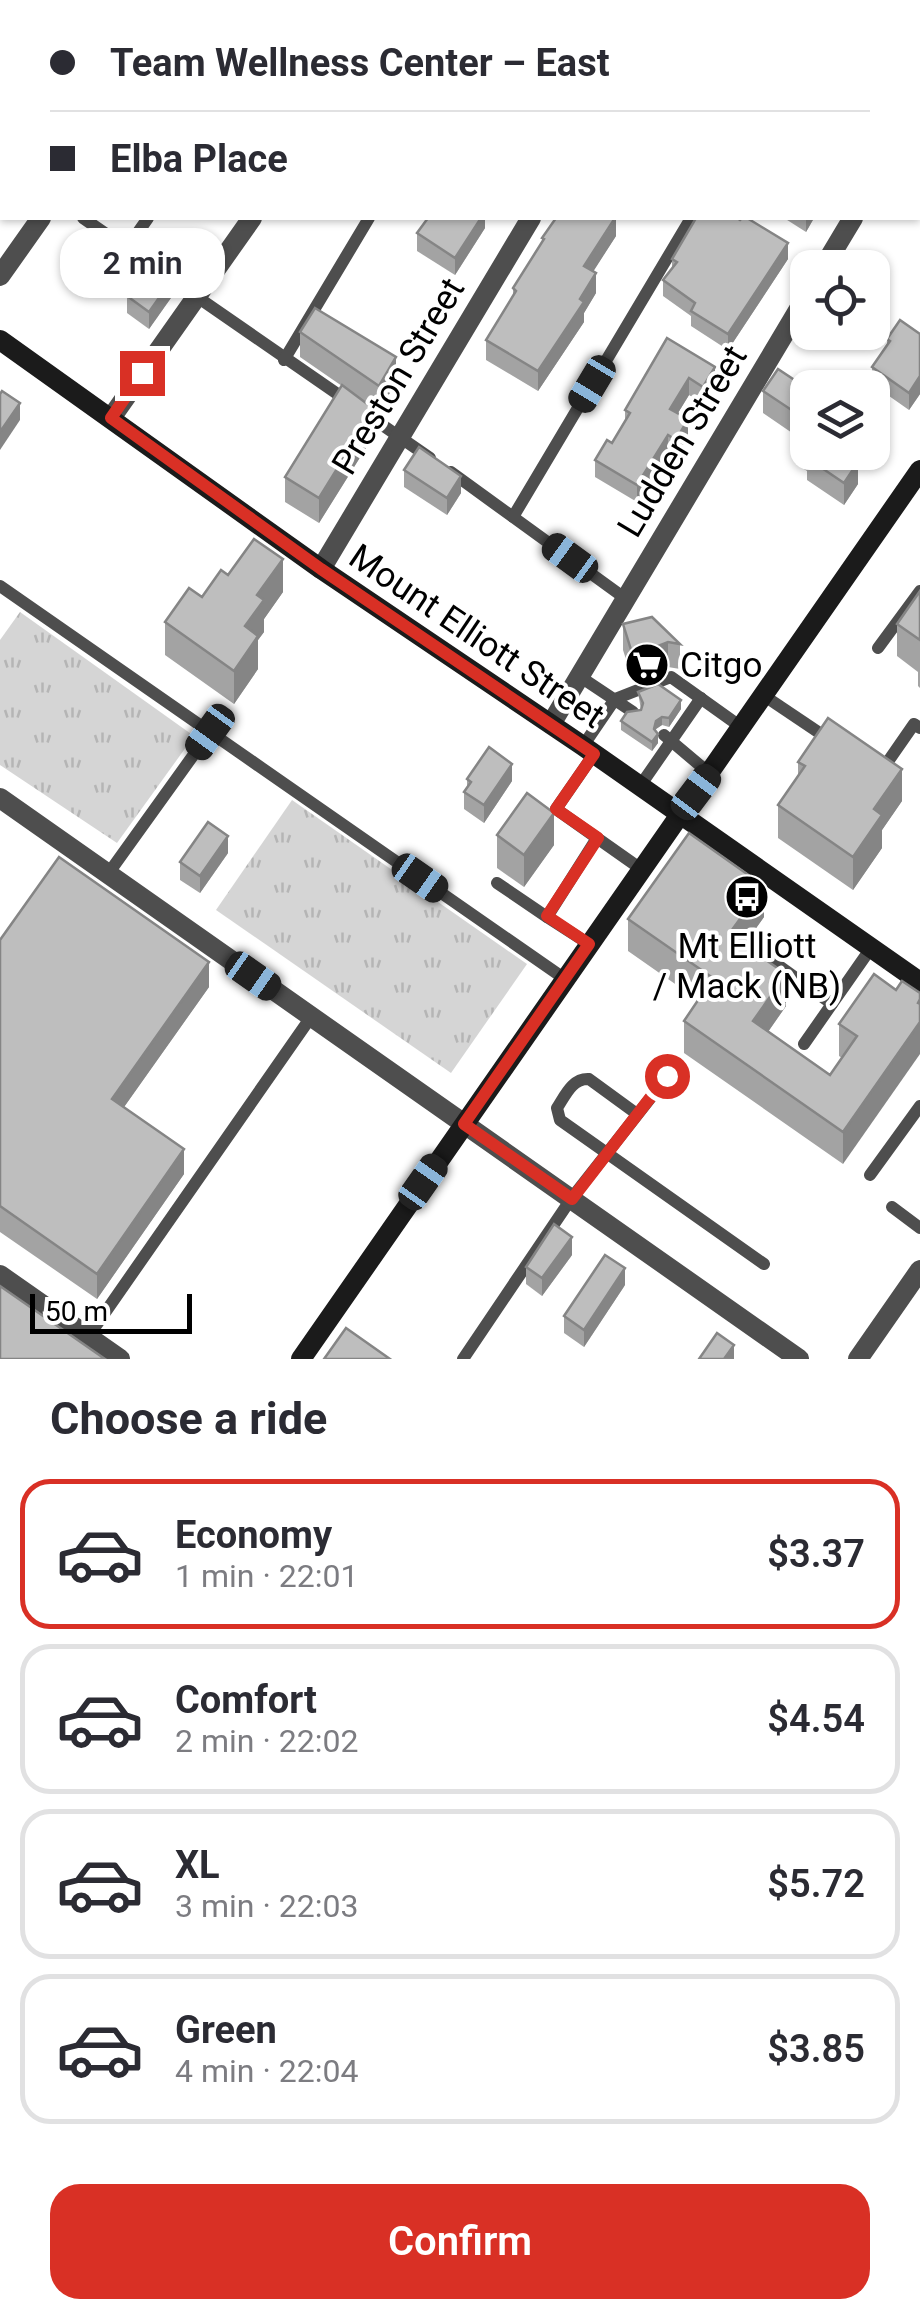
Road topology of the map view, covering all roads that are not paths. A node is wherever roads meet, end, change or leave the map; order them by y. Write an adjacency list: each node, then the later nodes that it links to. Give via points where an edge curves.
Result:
1 (40, 220): 11 (street)
2 (86, 220): 9 (lane)
3 (147, 220): 9 (lane)
4 (251, 220): 12 (street)
5 (367, 220): 15 (lane)
6 (530, 220): 17 (street, Preston Street)
7 (690, 220): 19 (lane)
8 (852, 220): 10 (street)
9 (127, 248): 12 (lane)
10 (834, 250)
11 (0, 276)
12 (196, 297): 15 (lane); 16 (street)
13 (790, 324): 23 (street, Ludden Street)
14 (0, 340): 16 (main road, Mount Elliott Street)
15 (284, 360): 17 (lane)
16 (111, 418): 20 (main road, Mount Elliott Street)
17 (400, 436): 19 (lane); 20 (street, Preston Street)
18 (920, 470): 26 (main road)
19 (514, 518): 23 (lane)
20 (321, 569): 30 (main road, Mount Elliott Street)
21 (0, 586): 33 (lane)
22 (920, 591): 24 (lane)
23 (626, 599): 25 (street, Ludden Street)
24 (878, 648)
25 (579, 676): 28 (lane); 30 (street, Ludden Street)
26 (763, 695): 31 (main road); 35 (lane)
27 (701, 698): 28 (lane, via 670,676); 31 (lane); 34 (lane)
28 (615, 699): 29 (lane); 36 (lane)
29 (633, 712)
30 (551, 724): 36 (main road, Mount Elliott Street)
31 (741, 727): 38 (main road)
32 (920, 728): 37 (lane, via 914,724 880,774)
33 (210, 732): 44 (lane); 50 (lane)
34 (668, 738): 38 (lane); 39 (lane)
35 (836, 744)
36 (588, 750): 39 (main road, Mount Elliott Street); 42 (lane, via 556,809)
37 (866, 764)
38 (710, 773): 41 (main road)
39 (640, 786): 41 (main road, Mount Elliott Street)
40 (0, 798): 44 (street)
41 (680, 814): 43 (main road); 48 (main road, Mount Elliott Street)
42 (598, 838): 43 (lane); 46 (lane)
43 (641, 869): 47 (main road)
44 (108, 874): 53 (street)
45 (497, 883): 46 (lane)
46 (547, 916): 47 (lane)
47 (589, 944): 50 (main road)
48 (871, 948): 51 (main road, Mount Elliott Street); 52 (lane)
49 (771, 960): 52 (lane)
50 (565, 979): 58 (main road)
51 (920, 981)
52 (832, 1004): 54 (lane)
53 (311, 1017): 58 (street); 67 (lane)
54 (804, 1044)
55 (667, 1076): 57 (lane)
56 (920, 1106): 60 (lane)
57 (637, 1114): 59 (lane); 59 (lane, via 589,1079 577,1080 557,1115)
58 (464, 1124): 61 (street); 69 (main road)
59 (606, 1155): 61 (lane); 64 (lane)
60 (870, 1175)
61 (572, 1199): 70 (lane); 71 (street)
62 (892, 1207): 63 (lane)
63 (920, 1228)
64 (764, 1264)
65 (920, 1270): 72 (street)
66 (0, 1275): 67 (street)
67 (88, 1336): 68 (street)
68 (120, 1359)
69 (301, 1359)
70 (463, 1359)
71 (800, 1359)
72 (858, 1359)

